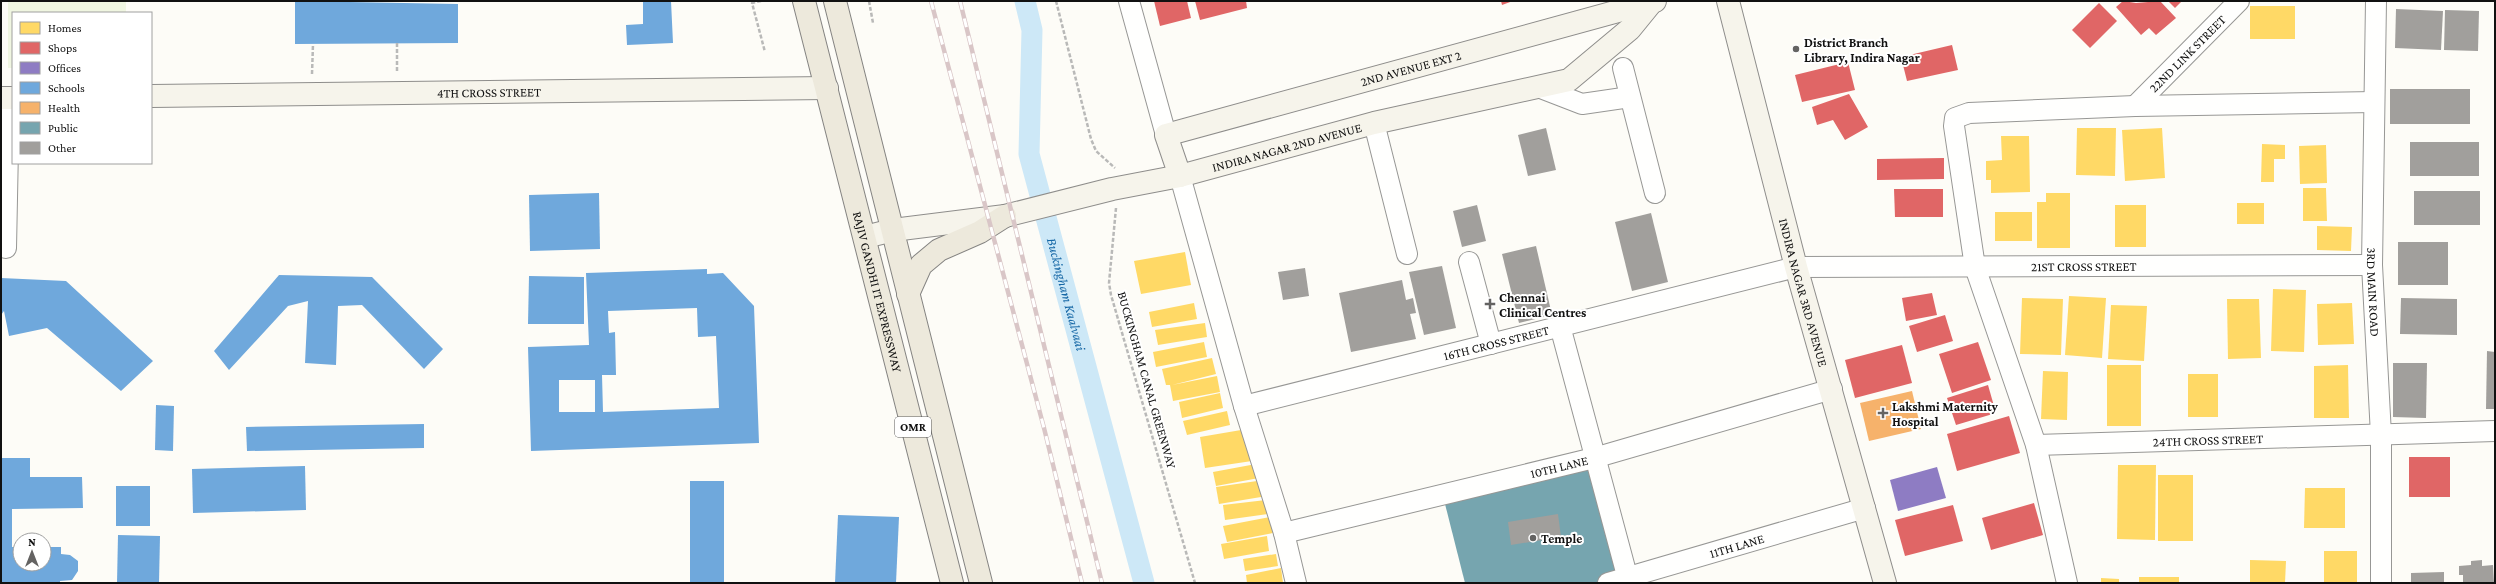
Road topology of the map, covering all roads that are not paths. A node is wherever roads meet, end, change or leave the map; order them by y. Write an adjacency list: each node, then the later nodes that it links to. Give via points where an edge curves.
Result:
1 (804, 1): 10 (main road, RAJIV GANDHI IT EXPRESSWAY / OMR)
2 (834, 1): 21 (main road, OMR)
3 (1129, 1): 17 (street)
4 (1654, 1): 9 (street, INDIRA NAGAR 2ND AVENUE, via 1630,29 1569,80); 17 (street, 2ND AVENUE EXT 2)
5 (1728, 1): 27 (street, INDIRA NAGAR 3RD AVENUE)
6 (2239, 1): 15 (street, 22ND LINK STREET)
7 (2376, 1): 14 (street, 3RD MAIN ROAD)
8 (1623, 68): 12 (street)
9 (1538, 87): 12 (street, via 1582,104); 16 (street, INDIRA NAGAR 2ND AVENUE)
10 (827, 88): 11 (street, 4TH CROSS STREET); 22 (main road, RAJIV GANDHI IT EXPRESSWAY / OMR)
11 (152, 96)
12 (1630, 97): 19 (street)
13 (8, 98): 23 (street)
14 (2374, 102): 15 (street); 26 (street, 3RD MAIN ROAD)
15 (2135, 106): 28 (street, via 1969,112 1955,118 1954,126)
16 (1374, 123): 18 (street, INDIRA NAGAR 2ND AVENUE); 24 (street)
17 (1166, 135): 18 (street)
18 (1180, 176): 20 (street, INDIRA NAGAR 2ND AVENUE, via 1116,188); 33 (street)
19 (1655, 194)
20 (1005, 216): 21 (street, INDIRA NAGAR 2ND AVENUE); 29 (main road, via 980,232 939,250 921,265)
21 (893, 230): 22 (street, INDIRA NAGAR 2ND AVENUE); 29 (main road, OMR)
22 (865, 237): 41 (main road, RAJIV GANDHI IT EXPRESSWAY / OMR)
23 (6, 248)
24 (1407, 254)
25 (1470, 262): 31 (street)
26 (2372, 265): 28 (street, 21ST CROSS STREET); 35 (street, 3RD MAIN ROAD)
27 (1796, 267): 28 (street, 21ST CROSS STREET); 30 (street, 16TH CROSS STREET); 32 (street, INDIRA NAGAR 3RD AVENUE)
28 (1975, 267): 36 (street)
29 (908, 294): 42 (main road, OMR)
30 (1560, 326): 31 (street, 16TH CROSS STREET); 37 (street)
31 (1491, 344): 33 (street, 16TH CROSS STREET)
32 (1832, 389): 37 (street, 10TH LANE); 38 (street, INDIRA NAGAR 3RD AVENUE)
33 (1244, 406): 39 (street)
34 (2495, 432): 35 (street, 24TH CROSS STREET)
35 (2381, 435): 36 (street, 24TH CROSS STREET); 47 (street, 3RD MAIN ROAD)
36 (2036, 445): 46 (street)
37 (1597, 457): 39 (street, 10TH LANE); 40 (street)
38 (1865, 508): 40 (street, 11TH LANE); 45 (street, INDIRA NAGAR 3RD AVENUE)
39 (1284, 533): 43 (street)
40 (1628, 580): 44 (street, 11TH LANE)
41 (952, 583)
42 (981, 583)
43 (1296, 583)
44 (1608, 583)
45 (1885, 583)
46 (2067, 583)
47 (2381, 583)

